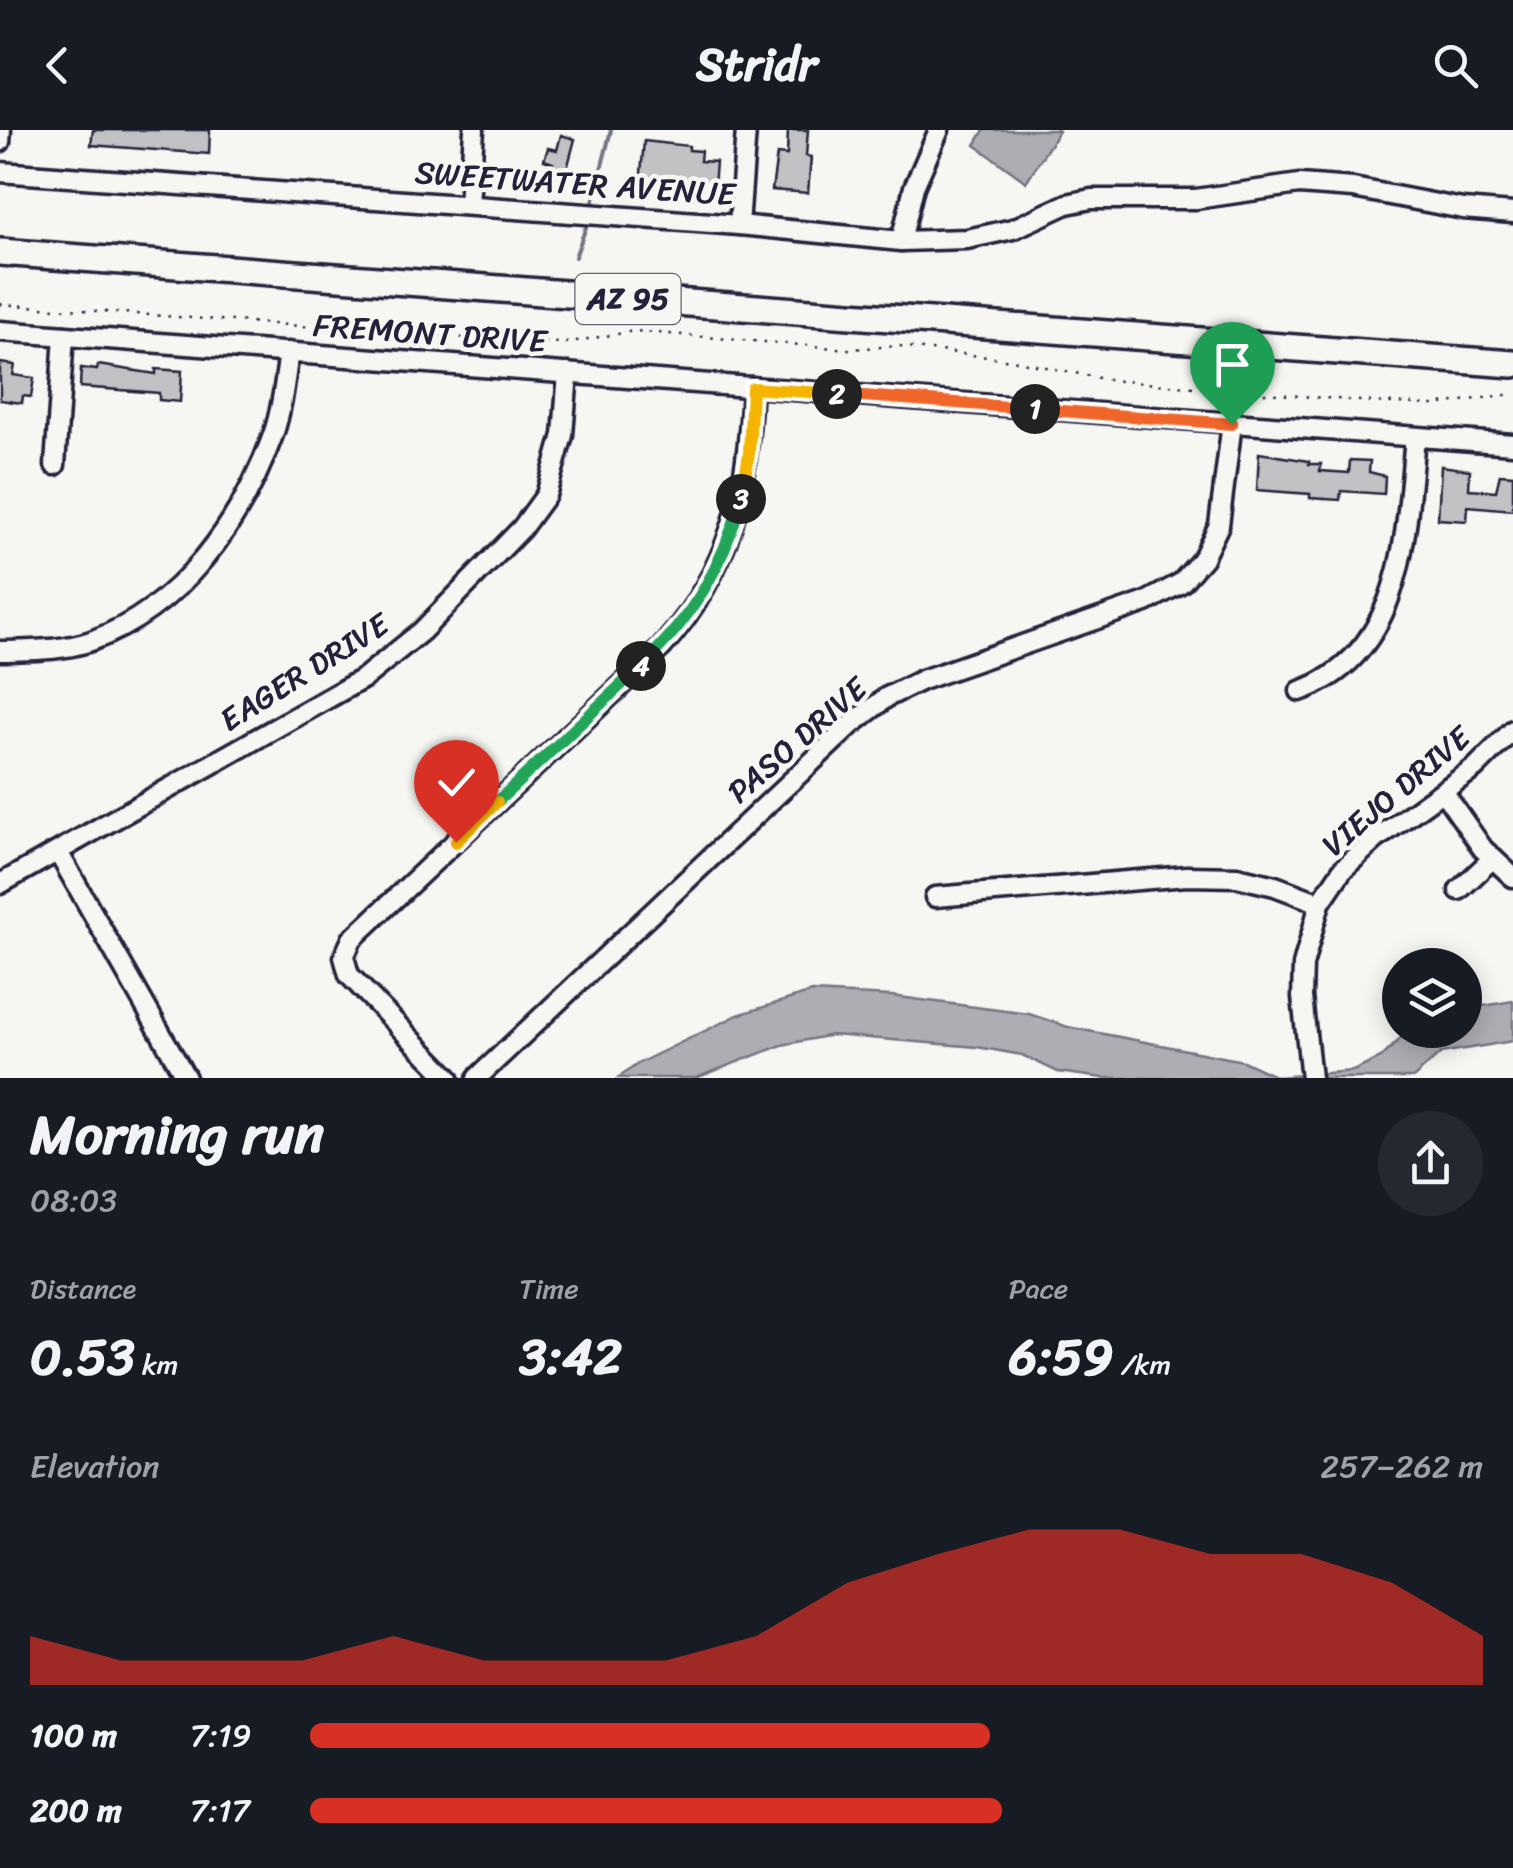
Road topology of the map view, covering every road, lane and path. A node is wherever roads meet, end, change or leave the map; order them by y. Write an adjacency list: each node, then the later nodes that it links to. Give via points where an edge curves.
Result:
1 (1, 130): 5 (street)
2 (474, 130): 7 (street)
3 (746, 130): 9 (street)
4 (939, 130): 10 (street, via 914,187)
5 (0, 142)
6 (0, 172): 7 (street, SWEETWATER AVENUE)
7 (469, 205): 9 (street, SWEETWATER AVENUE)
8 (1513, 212): 10 (street, SWEETWATER AVENUE, via 1299,184 1196,199 1090,199 1013,229 967,239)
9 (738, 225): 10 (street, SWEETWATER AVENUE)
10 (901, 241)
11 (0, 252): 16 (highway, AZ 95)
12 (0, 304): 19 (path, via 520,342 634,331 848,349 898,346 1109,380 1374,402 1434,405)
13 (0, 331): 14 (street, FREMONT DRIVE)
14 (64, 336): 15 (street, FREMONT DRIVE); 23 (street)
15 (289, 352): 17 (street, FREMONT DRIVE); 24 (street, via 274,432 260,464 224,532 169,596 88,642)
16 (1513, 364)
17 (568, 373): 18 (street, FREMONT DRIVE); 28 (street, EAGER DRIVE, via 563,435 546,495 422,632 364,678)
18 (752, 388): 20 (street, FREMONT DRIVE); 36 (street, via 749,454 730,540 684,621 352,939 344,958 349,975)
19 (1513, 394)
20 (1232, 424): 21 (street, FREMONT DRIVE); 37 (street, PASO DRIVE, via 1219,525 1181,583 887,698)
21 (1415, 437): 22 (street, FREMONT DRIVE); 25 (street, via 1399,574 1384,612 1345,666)
22 (1513, 444)
23 (55, 465)
24 (0, 651)
25 (1300, 691)
26 (1513, 730): 27 (street, VIEJO DRIVE)
27 (1444, 793): 29 (street); 34 (street, VIEJO DRIVE, via 1365,849)
28 (58, 852): 31 (street, EAGER DRIVE); 35 (street)
29 (1492, 859): 30 (street); 32 (street)
30 (1513, 877)
31 (0, 884)
32 (1459, 890)
33 (935, 897): 34 (street, via 1187,876 1236,877)
34 (1320, 903): 38 (street, VIEJO DRIVE, via 1303,964)
35 (186, 1078)
36 (449, 1078)
37 (476, 1078)
38 (1311, 1078)

